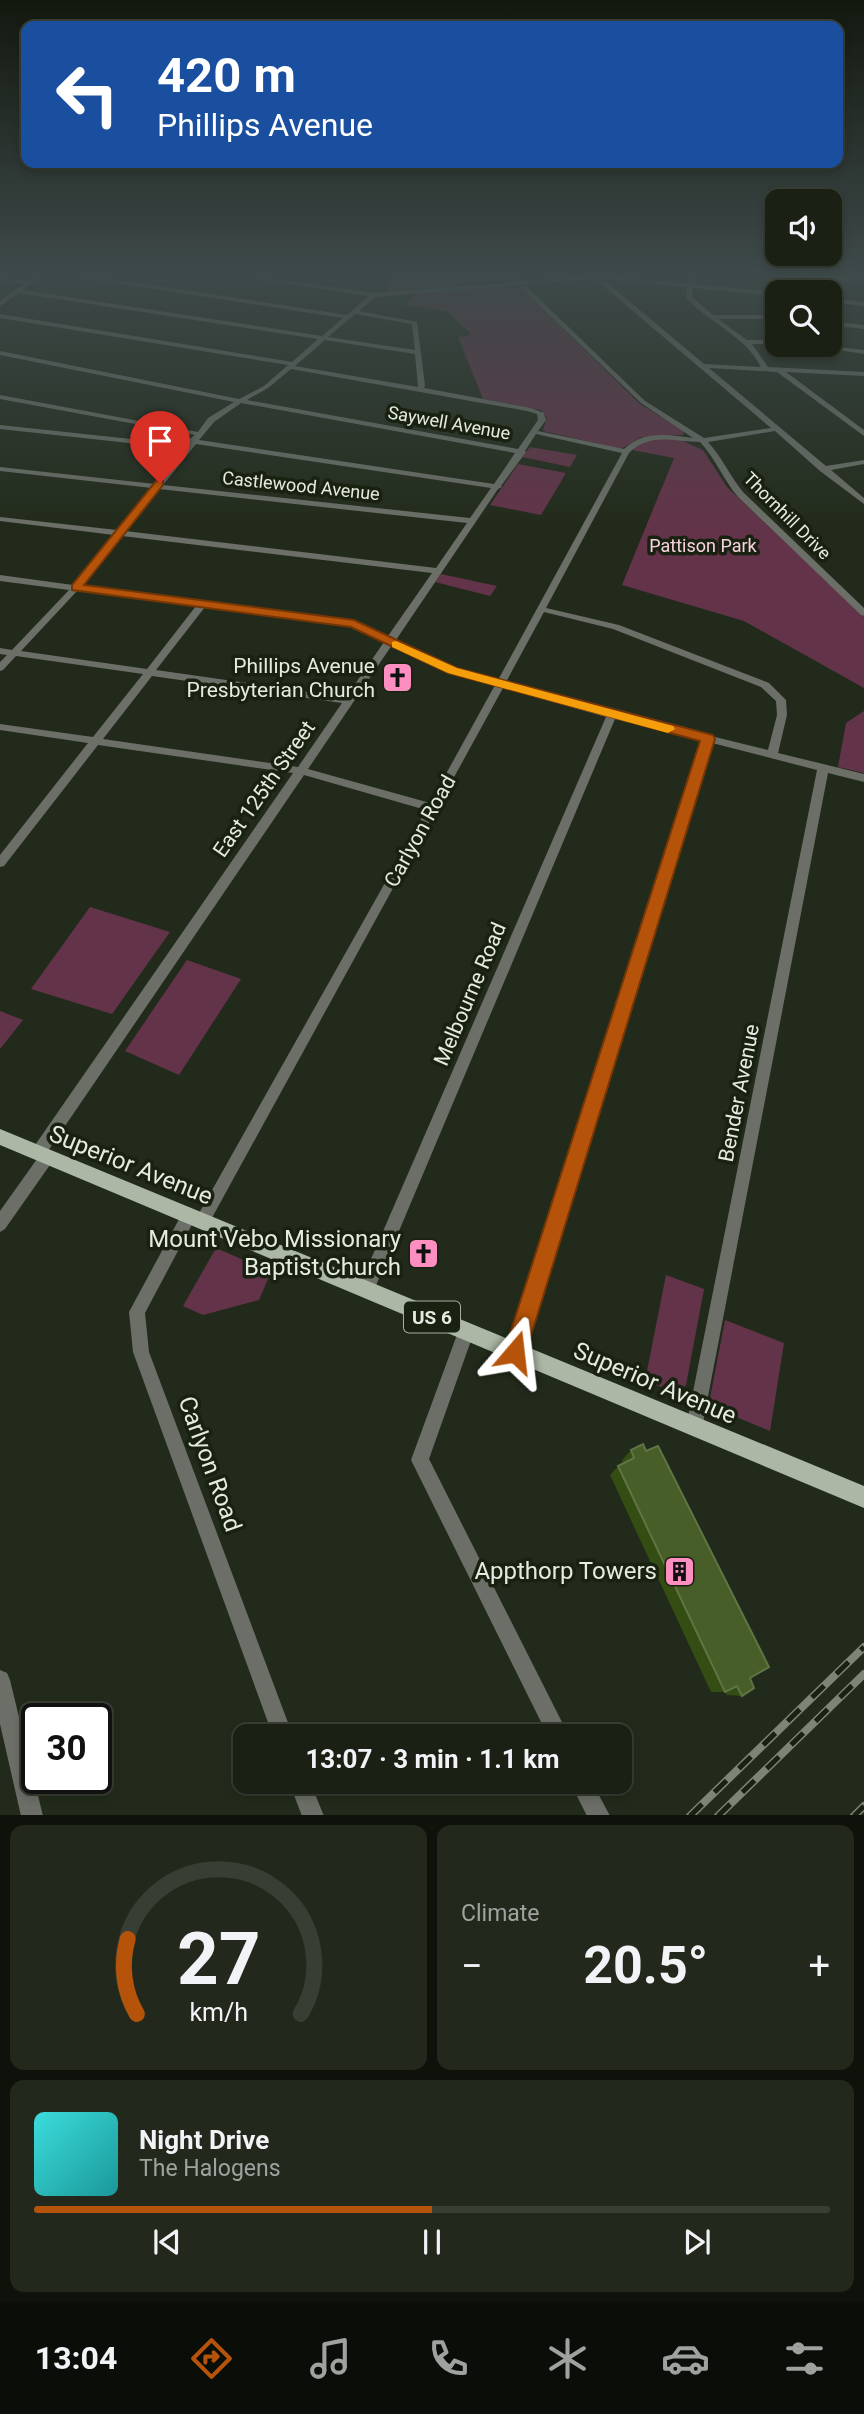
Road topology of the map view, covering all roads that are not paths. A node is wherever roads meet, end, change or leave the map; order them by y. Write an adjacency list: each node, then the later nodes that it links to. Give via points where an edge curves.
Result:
1 (18, 356): 15 (street, Saywell Avenue)
2 (232, 356): 8 (street)
3 (304, 356): 8 (street)
4 (419, 356): 13 (street)
5 (595, 356): 20 (street, Thornhill Drive, via 643,402)
6 (689, 356): 9 (street)
7 (759, 356): 10 (street)
8 (292, 366): 13 (street); 15 (street)
9 (701, 366): 10 (street); 17 (street)
10 (765, 368): 11 (street)
11 (778, 368): 12 (street); 19 (street)
12 (864, 374)
13 (420, 390): 18 (street, East 125th Street, via 540,413 542,420)
14 (0, 397): 21 (street)
15 (241, 401): 21 (street, via 220,412); 22 (street, Saywell Avenue)
16 (0, 427): 21 (street)
17 (776, 429): 20 (street); 26 (street)
18 (535, 432): 22 (street, East 125th Street); 23 (street)
19 (864, 435)
20 (702, 440): 23 (street, Carlyon Road, via 660,436 636,442); 38 (street, Thornhill Drive, via 741,495)
21 (193, 441): 27 (street); 28 (street)
22 (522, 452): 28 (street, East 125th Street)
23 (626, 452): 37 (street, Carlyon Road)
24 (864, 462): 26 (street)
25 (0, 469): 27 (street, Castlewood Avenue)
26 (823, 469): 29 (street)
27 (157, 486): 31 (street, Castlewood Avenue); 32 (street)
28 (498, 487): 31 (street, East 125th Street)
29 (864, 502)
30 (0, 519): 32 (street)
31 (474, 521): 33 (street, East 125th Street)
32 (121, 533): 33 (street); 35 (street)
33 (439, 571): 39 (street, East 125th Street)
34 (0, 578): 35 (street)
35 (76, 587): 36 (street); 41 (street)
36 (204, 604): 39 (street, via 354,624); 43 (street)
37 (541, 609): 44 (street, Carlyon Road); 50 (street, via 616,627 765,685 781,700)
38 (864, 612)
39 (389, 641): 44 (street, via 452,670); 45 (street, East 125th Street)
40 (0, 651): 41 (street)
41 (14, 653): 42 (street); 43 (street)
42 (0, 668)
43 (152, 673): 45 (street); 49 (street)
44 (499, 685): 46 (street); 54 (street, Carlyon Road)
45 (350, 701): 52 (street, East 125th Street)
46 (611, 715): 48 (street); 60 (street, Melbourne Road)
47 (0, 727): 49 (street)
48 (708, 739): 50 (street); 62 (street)
49 (97, 740): 52 (street); 55 (street)
50 (772, 755): 51 (street)
51 (823, 768): 53 (street); 63 (street, Bender Avenue)
52 (302, 771): 54 (street); 57 (street, East 125th Street)
53 (864, 778)
54 (433, 808): 58 (street, Carlyon Road)
55 (0, 863)
56 (0, 1137): 57 (main road, Superior Avenue / US 6)
57 (43, 1155): 58 (main road, Superior Avenue / US 6); 59 (street, East 125th Street)
58 (196, 1217): 60 (main road, Superior Avenue / US 6); 66 (street, Carlyon Road, via 137,1312 141,1352)
59 (0, 1224)
60 (366, 1289): 61 (main road, Superior Avenue / US 6)
61 (466, 1332): 62 (main road, Superior Avenue / US 6); 67 (street, via 420,1460)
62 (515, 1352): 63 (main road, Superior Avenue / US 6)
63 (695, 1427): 64 (main road, Superior Avenue / US 6)
64 (864, 1497)
65 (0, 1680): 70 (street)
66 (279, 1724)
67 (553, 1724)
68 (305, 1794): 71 (street)
69 (588, 1794): 72 (street)
70 (32, 1815)
71 (313, 1815)
72 (598, 1815)

